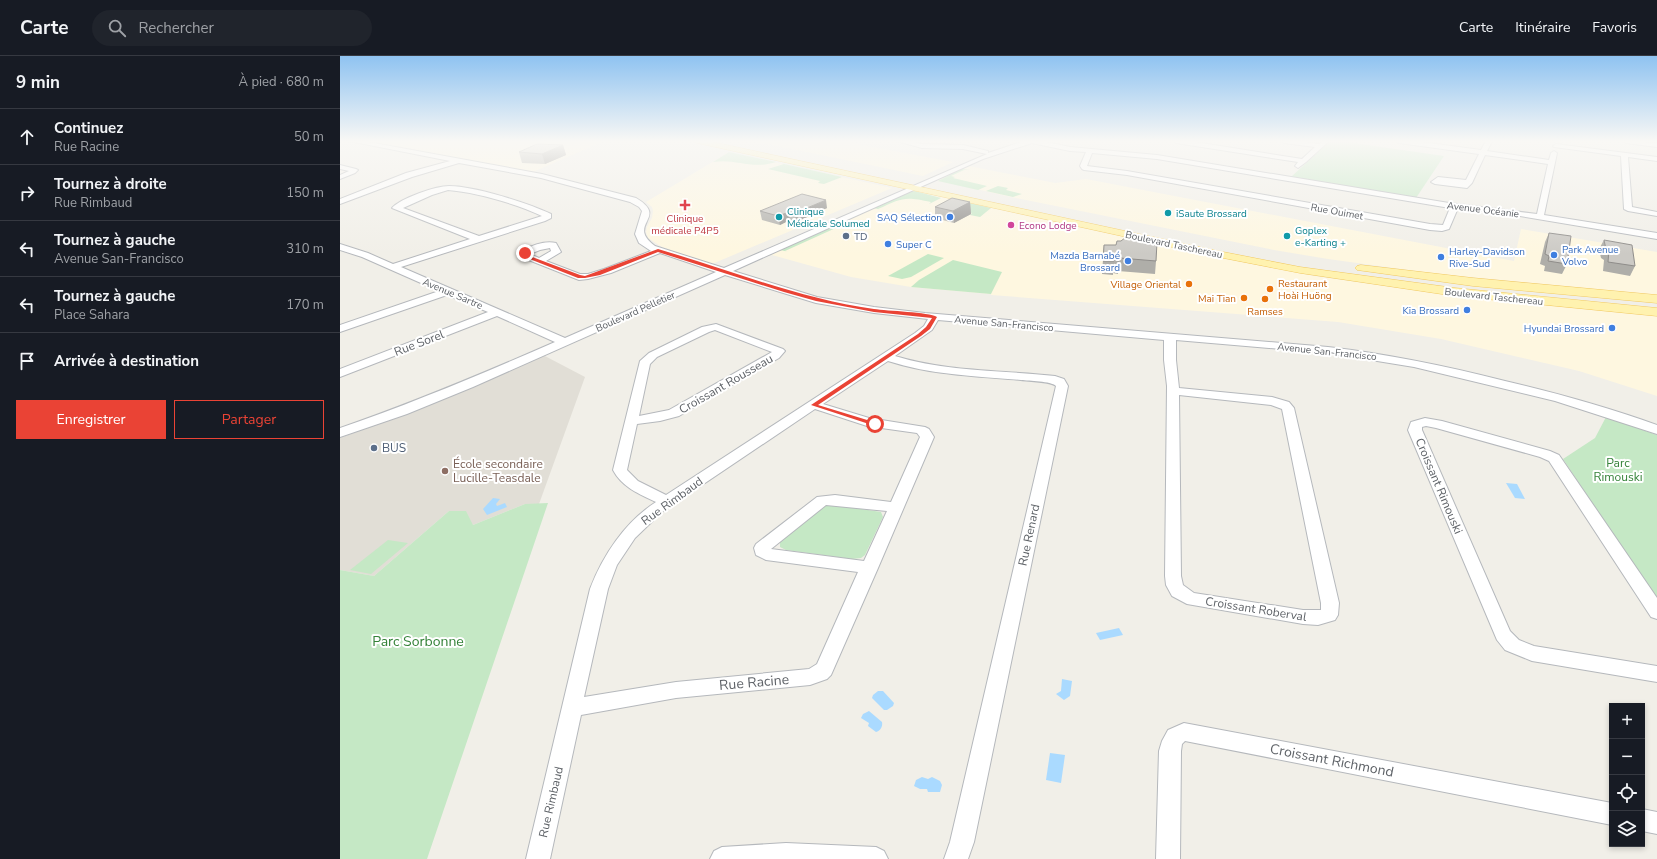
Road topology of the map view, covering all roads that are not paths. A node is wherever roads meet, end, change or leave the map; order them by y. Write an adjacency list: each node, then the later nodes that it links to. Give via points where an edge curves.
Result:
1 (401, 178): 16 (street)
2 (552, 178): 29 (street, Avenue San-Francisco, via 636,201 646,212 639,229 640,238)
3 (876, 178): 13 (main road, Boulevard Taschereau)
4 (902, 178): 13 (main road, Boulevard Taschereau)
5 (926, 178): 13 (street)
6 (930, 178): 13 (street)
7 (1158, 178): 19 (street, Rue Ouimet, via 1434,228 1446,227)
8 (1288, 178): 19 (street, Avenue Océanie)
9 (1470, 178): 12 (street)
10 (1548, 178): 22 (street)
11 (1626, 178): 21 (street, via 1628,209)
12 (1468, 183)
13 (916, 184): 15 (main road, Boulevard Taschereau); 15 (main road, Boulevard Taschereau); 18 (street, Boulevard Pelletier); 20 (street, Boulevard Pelletier)
14 (964, 189): 15 (main road)
15 (943, 190): 37 (main road, Boulevard Taschereau, via 1221,254 1322,274 1469,294)
16 (340, 202)
17 (1034, 204): 23 (main road, Boulevard Taschereau)
18 (856, 206): 20 (street); 25 (street, Boulevard Pelletier)
19 (1455, 206): 22 (street, Avenue Océanie)
20 (866, 209): 27 (street, Boulevard Pelletier)
21 (1657, 214)
22 (1540, 217): 24 (street, Avenue Océanie)
23 (1163, 231)
24 (1657, 236)
25 (784, 238): 27 (street); 33 (street, Boulevard Pelletier)
26 (478, 239): 26 (street, via 548,216 452,188 438,190 396,208); 32 (street)
27 (794, 241): 33 (street, Boulevard Pelletier)
28 (340, 246): 32 (street, Avenue Sartre)
29 (658, 251): 30 (street, via 585,277 579,277); 33 (street, Avenue San-Francisco)
30 (539, 260)
31 (1334, 264): 35 (main road, Boulevard Taschereau, via 1457,280)
32 (392, 267): 34 (street, Avenue Sartre)
33 (718, 270): 38 (street, Avenue San-Francisco, via 828,302); 41 (street, Boulevard Pelletier)
34 (448, 291): 36 (street, Avenue Sartre); 39 (street)
35 (1657, 299)
36 (498, 312): 41 (street, Avenue Sartre); 43 (street, Rue Sorel)
37 (1657, 312)
38 (935, 317): 40 (street, Avenue San-Francisco); 42 (street, Rue Rimbaud, via 924,332)
39 (340, 329)
40 (1170, 337): 44 (street, Croissant Roberval); 48 (street, Avenue San-Francisco, via 1342,352 1411,362 1566,400)
41 (560, 339): 47 (street, Boulevard Pelletier); 49 (street, Boulevard Pelletier, via 424,402)
42 (887, 357): 45 (street, Rue Rimbaud); 62 (street, Rue Renard, via 932,368 1055,380 1062,386 964,835)
43 (340, 373)
44 (1174, 391): 44 (street, Croissant Roberval, via 1173,576 1176,589 1193,599 1303,617 1318,618 1328,615 1330,603 1288,408 1285,404 1272,401)
45 (814, 405): 50 (street, Rue Rimbaud); 51 (street, Rue Racine, via 867,422 920,430 926,434 926,441)
46 (631, 421): 46 (street, Croissant Rousseau, via 674,413 772,358 779,351 716,327 702,331 653,355 644,363); 50 (street, Croissant Rousseau, via 620,470 622,475 629,482)
47 (340, 423)
48 (1657, 430)
49 (340, 433)
50 (667, 502): 55 (street, Rue Rimbaud, via 635,528 619,546 607,566 599,589)
51 (895, 507): 52 (street, Rue Racine); 52 (street, via 822,500 762,548 766,554)
52 (870, 568): 55 (street, Rue Racine, via 824,670 815,676 676,690)
53 (1657, 612): 54 (street, Croissant Rimouski, via 1554,458 1437,424 1425,422 1416,425 1415,430 1500,627 1512,645 1542,656)
54 (1657, 674)
55 (572, 708): 59 (street, Rue Rimbaud)
56 (1609, 813): 63 (street, Croissant Richmond, via 1184,732 1173,737 1170,751)
57 (1645, 821): 58 (street)
58 (1657, 823)
59 (538, 859)
60 (722, 859): 61 (street, via 786,855)
61 (876, 859)
62 (956, 859)
63 (1168, 859)

